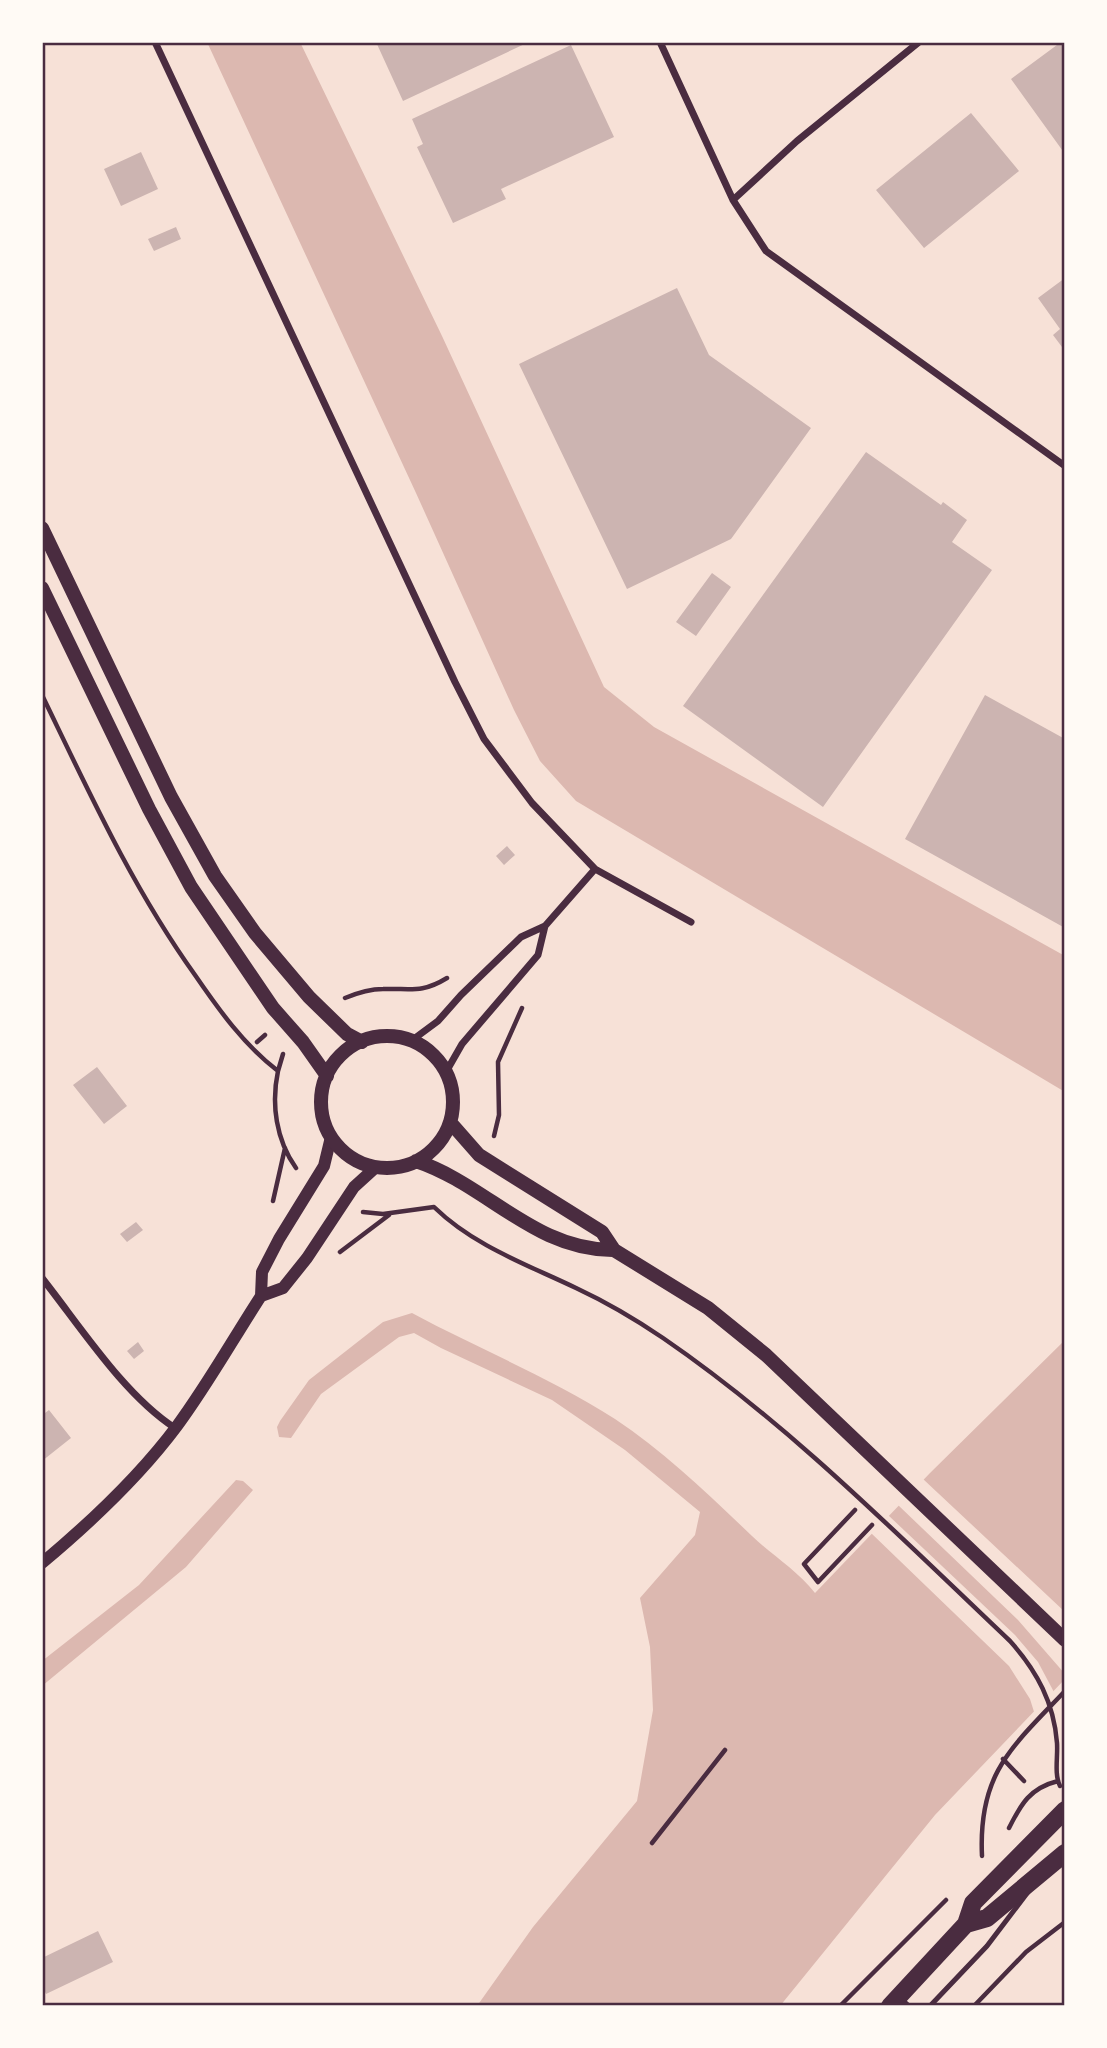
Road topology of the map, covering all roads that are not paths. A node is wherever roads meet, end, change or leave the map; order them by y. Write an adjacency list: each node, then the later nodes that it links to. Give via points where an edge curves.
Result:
1 (155, 42): 8 (street, via 484,739 532,803)
2 (660, 42): 4 (street)
3 (919, 42): 4 (street, via 797,141)
4 (733, 200): 5 (street, via 766,251)
5 (1065, 466)
6 (42, 528): 12 (main road, via 166,786 215,876 309,997 347,1034)
7 (42, 588): 14 (main road, via 191,887 273,1008)
8 (595, 870): 9 (street); 10 (street)
9 (691, 922)
10 (545, 926): 11 (street, via 521,937 438,1021); 13 (street, via 538,955 461,1044)
11 (411, 1041): 12 (main road, via 387,1037); 13 (main road, via 431,1054)
12 (362, 1042): 14 (main road, via 341,1056)
13 (446, 1073): 15 (main road, via 452,1093)
14 (327, 1076): 16 (main road, via 322,1112)
15 (450, 1122): 17 (main road, via 437,1145); 19 (main road, via 479,1155 602,1232)
16 (331, 1137): 18 (main road, via 350,1157); 21 (street, via 324,1166 262,1272)
17 (416, 1161): 18 (main road); 19 (main road, via 443,1171 552,1237 590,1250)
18 (376, 1167): 21 (street, via 354,1187 283,1288)
19 (614, 1250): 24 (main road, via 673,1284 738,1332)
20 (42, 1278): 22 (street, via 135,1396)
21 (261, 1296): 22 (street)
22 (175, 1428): 23 (street, via 113,1499)
23 (42, 1563)
24 (1065, 1640)
25 (1065, 1810): 28 (main road, via 973,1903)
26 (1065, 1853): 27 (main road)
27 (1036, 1877): 28 (main road, via 987,1918); 30 (lane, via 995,1935)
28 (966, 1924): 29 (main road)
29 (899, 2003)
30 (930, 2006)

